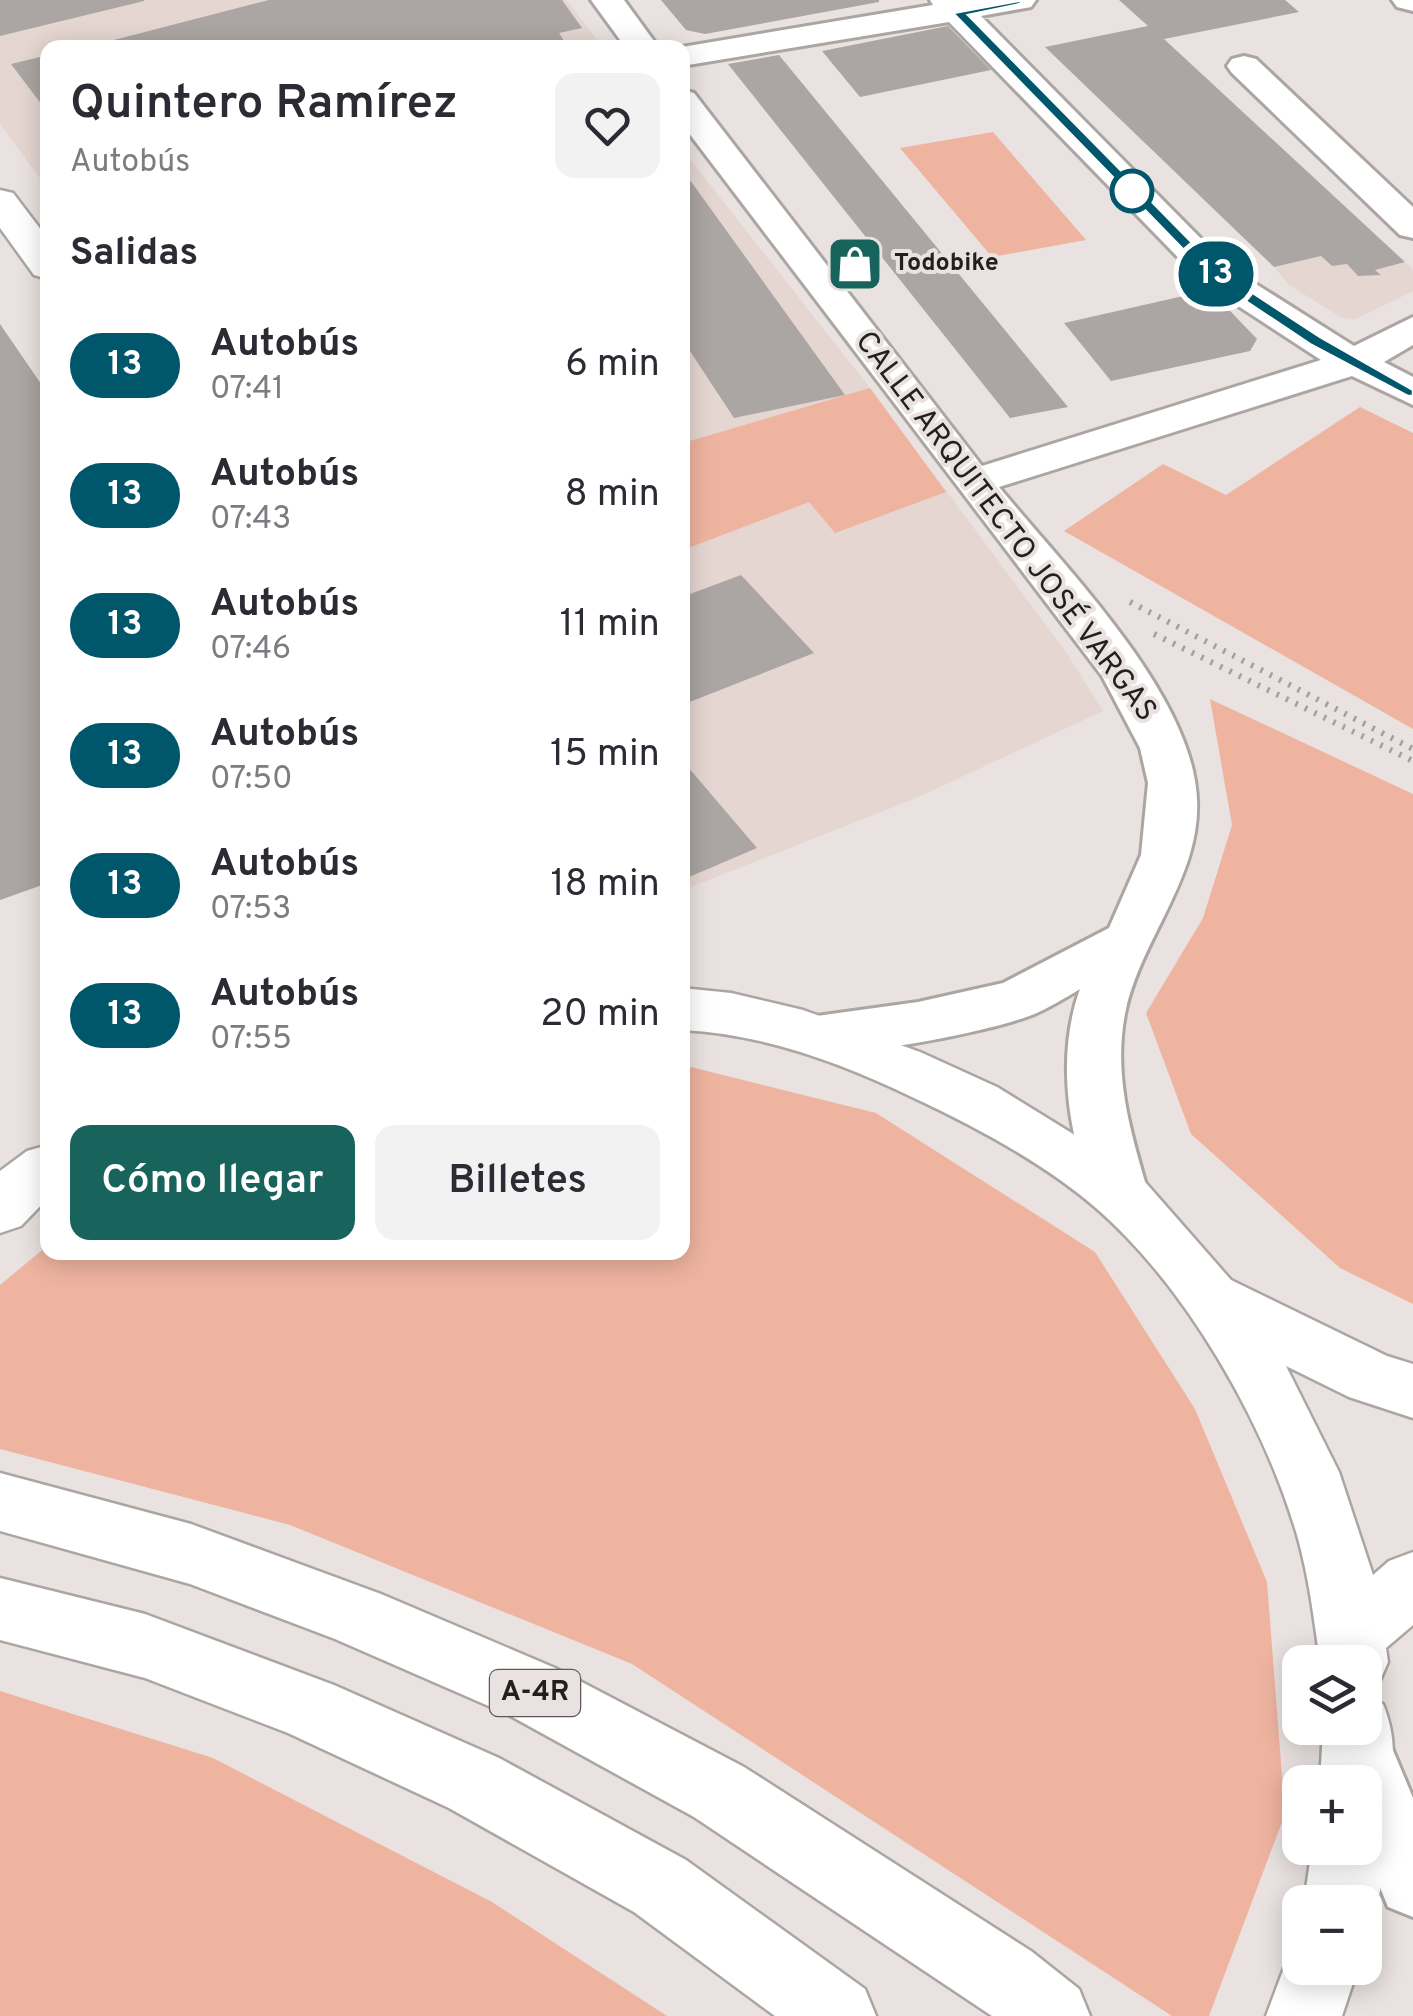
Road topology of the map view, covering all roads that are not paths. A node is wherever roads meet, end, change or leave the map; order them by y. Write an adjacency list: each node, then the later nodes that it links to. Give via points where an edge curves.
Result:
1 (607, 0): 4 (street)
2 (1020, 0): 3 (street)
3 (952, 7): 5 (street); 12 (street, via 1216,275)
4 (637, 40)
5 (690, 55)
6 (1244, 66): 9 (street)
7 (690, 111): 14 (street, CALLE ARQUITECTO JOSÉ VARGAS)
8 (0, 200): 10 (main road)
9 (1413, 227)
10 (40, 257)
11 (1413, 330): 12 (street)
12 (1353, 363): 13 (street); 14 (street)
13 (1413, 393)
14 (973, 482): 15 (street, CALLE ARQUITECTO JOSÉ VARGAS, via 1144,706 1163,742 1174,827 1162,874)
15 (1130, 940): 17 (street, via 1016,1000 918,1022); 18 (street, CALLE ARQUITECTO JOSÉ VARGAS, via 1094,1037 1095,1094)
16 (690, 1006): 17 (main road)
17 (814, 1033): 18 (main road, via 1001,1112)
18 (1121, 1195): 19 (main road)
19 (1209, 1298): 20 (main road, via 1370,1378); 24 (main road, via 1274,1398 1323,1511)
20 (1413, 1391)
21 (10, 1504): 29 (main road, A-4R, via 191,1554 532,1691 719,1792)
22 (1413, 1582): 25 (main road)
23 (0, 1609): 30 (main road, via 145,1646 310,1708 474,1783 660,1886)
24 (1352, 1645)
25 (1357, 1645)
26 (1358, 1754): 27 (street)
27 (1413, 1882)
28 (1316, 1985): 31 (main road)
29 (1028, 1997)
30 (838, 2016)
31 (1304, 2016)

